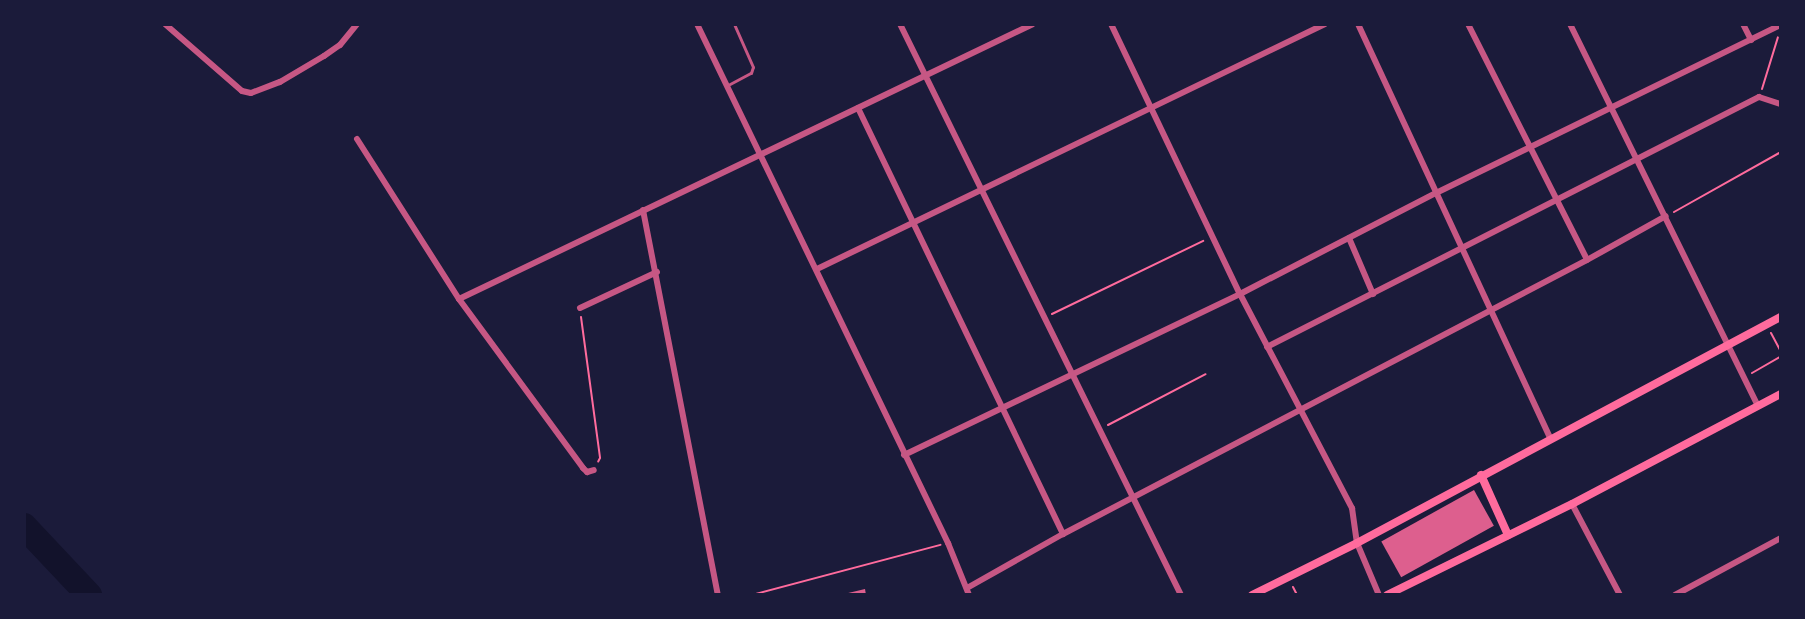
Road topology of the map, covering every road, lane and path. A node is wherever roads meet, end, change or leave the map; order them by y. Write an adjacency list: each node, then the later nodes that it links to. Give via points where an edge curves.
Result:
1 (165, 24): 2 (street, via 242,91 258,92 324,56 340,45)
2 (357, 24)
3 (697, 24): 16 (street)
4 (734, 24): 16 (lane, via 753,67 751,73)
5 (900, 24): 15 (street)
6 (1033, 24): 15 (street)
7 (1111, 24): 21 (street)
8 (1325, 24): 21 (street)
9 (1358, 24): 28 (street)
10 (1468, 24): 23 (street)
11 (1570, 24): 19 (street)
12 (1743, 24): 14 (street)
13 (1781, 27): 14 (street); 17 (path)
14 (1751, 40): 19 (street)
15 (925, 76): 20 (street); 27 (street)
16 (727, 86): 25 (street)
17 (1759, 97): 18 (street); 26 (street)
18 (1781, 104)
19 (1612, 106): 23 (street); 26 (street)
20 (858, 108): 25 (street); 32 (street)
21 (1151, 110): 27 (street); 33 (street)
22 (357, 139): 41 (street)
23 (1531, 147): 28 (street); 29 (street)
24 (1781, 152): 31 (path)
25 (760, 154): 30 (street); 37 (street)
26 (1637, 158): 29 (street); 31 (street)
27 (983, 190): 32 (street); 44 (street)
28 (1436, 193): 34 (street); 35 (street)
29 (1557, 200): 35 (street); 36 (street)
30 (644, 210): 38 (street); 41 (street)
31 (1666, 216): 36 (street); 47 (street)
32 (914, 222): 37 (street); 55 (street)
33 (1214, 236): 39 (street); 44 (path)
34 (1349, 238): 39 (street); 40 (street)
35 (1462, 249): 40 (street); 43 (street)
36 (1587, 260): 43 (street)
37 (817, 269): 60 (street)
38 (657, 272): 42 (street); 71 (street)
39 (1240, 294): 48 (street); 51 (street)
40 (1373, 294): 48 (street)
41 (459, 299): 61 (street, via 583,468 587,472)
42 (580, 308): 61 (path, via 600,458)
43 (1491, 310): 57 (street); 59 (street)
44 (1045, 317): 51 (street)
45 (1781, 317): 46 (main road)
46 (1767, 325): 47 (main road); 49 (path)
47 (1730, 345): 53 (street); 59 (main road)
48 (1267, 347): 57 (street)
49 (1781, 352)
50 (1781, 356): 53 (path)
51 (1071, 373): 55 (street); 58 (street)
52 (1206, 374): 58 (path)
53 (1746, 376): 56 (street)
54 (1781, 394): 56 (main road)
55 (1003, 405): 60 (street); 65 (street)
56 (1758, 406): 64 (main road)
57 (1301, 410): 63 (street); 69 (street, via 1352,508)
58 (1098, 431): 63 (street)
59 (1550, 438): 62 (main road)
60 (904, 455): 68 (street)
61 (594, 470)
62 (1481, 475): 66 (main road); 69 (main road)
63 (1132, 497): 65 (street); 73 (street)
64 (1572, 504): 66 (main road); 77 (street)
65 (1063, 534): 70 (street)
66 (1508, 535): 76 (main road)
67 (1781, 538): 78 (street)
68 (948, 543): 70 (street); 72 (path)
69 (1357, 543): 74 (main road); 75 (street)
70 (968, 592)
71 (718, 595)
72 (752, 595)
73 (1181, 595)
74 (1252, 595)
75 (1379, 595)
76 (1387, 595)
77 (1620, 595)
78 (1675, 595)

